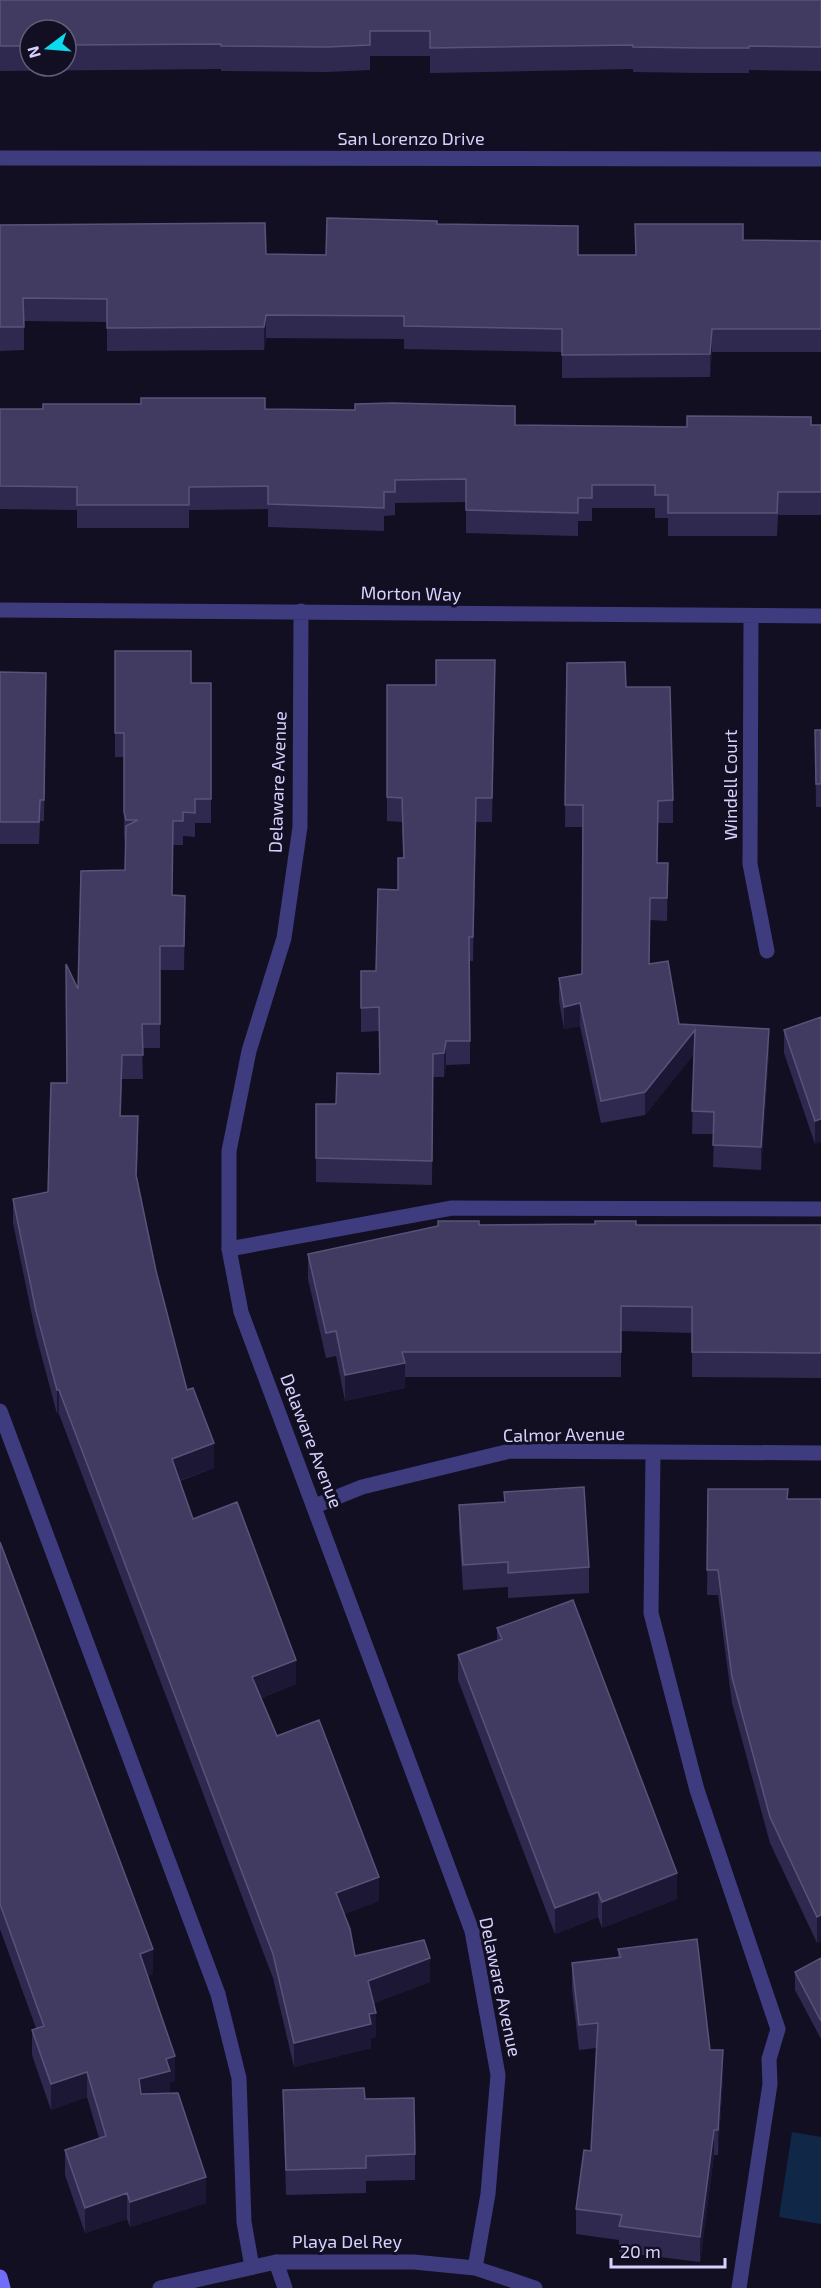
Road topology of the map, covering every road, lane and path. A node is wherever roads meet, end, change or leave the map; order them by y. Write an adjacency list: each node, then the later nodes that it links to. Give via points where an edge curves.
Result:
1 (0, 158): 2 (street, San Lorenzo Drive)
2 (821, 159)
3 (0, 610): 4 (street, Morton Way)
4 (301, 611): 6 (street, Morton Way); 9 (street, Delaware Avenue, via 300,827 284,938 249,1050 229,1151)
5 (821, 616): 6 (street, Morton Way)
6 (751, 617): 7 (street, Windell Court, via 750,864)
7 (767, 951)
8 (821, 1209): 9 (street, via 452,1208)
9 (229, 1249): 13 (street, Delaware Avenue, via 241,1312)
10 (0, 1411): 15 (street, via 218,1994 239,2078 244,2222)
11 (653, 1454): 12 (street, Calmor Avenue); 13 (street, Calmor Avenue, via 510,1451 362,1487); 22 (street, via 651,1613 697,1790 778,2029 769,2059 770,2084)
12 (821, 1454)
13 (315, 1506): 16 (street, Delaware Avenue, via 472,1931 498,2075 488,2194)
14 (276, 2262): 15 (street, Playa Del Rey); 16 (street, Playa Del Rey, via 414,2262); 20 (street)
15 (252, 2267): 19 (street, Playa Del Rey)
16 (476, 2268): 21 (street, Playa Del Rey)
17 (0, 2277): 18 (main road)
18 (3, 2288)
19 (160, 2288)
20 (285, 2288)
21 (535, 2288)
22 (739, 2288)

